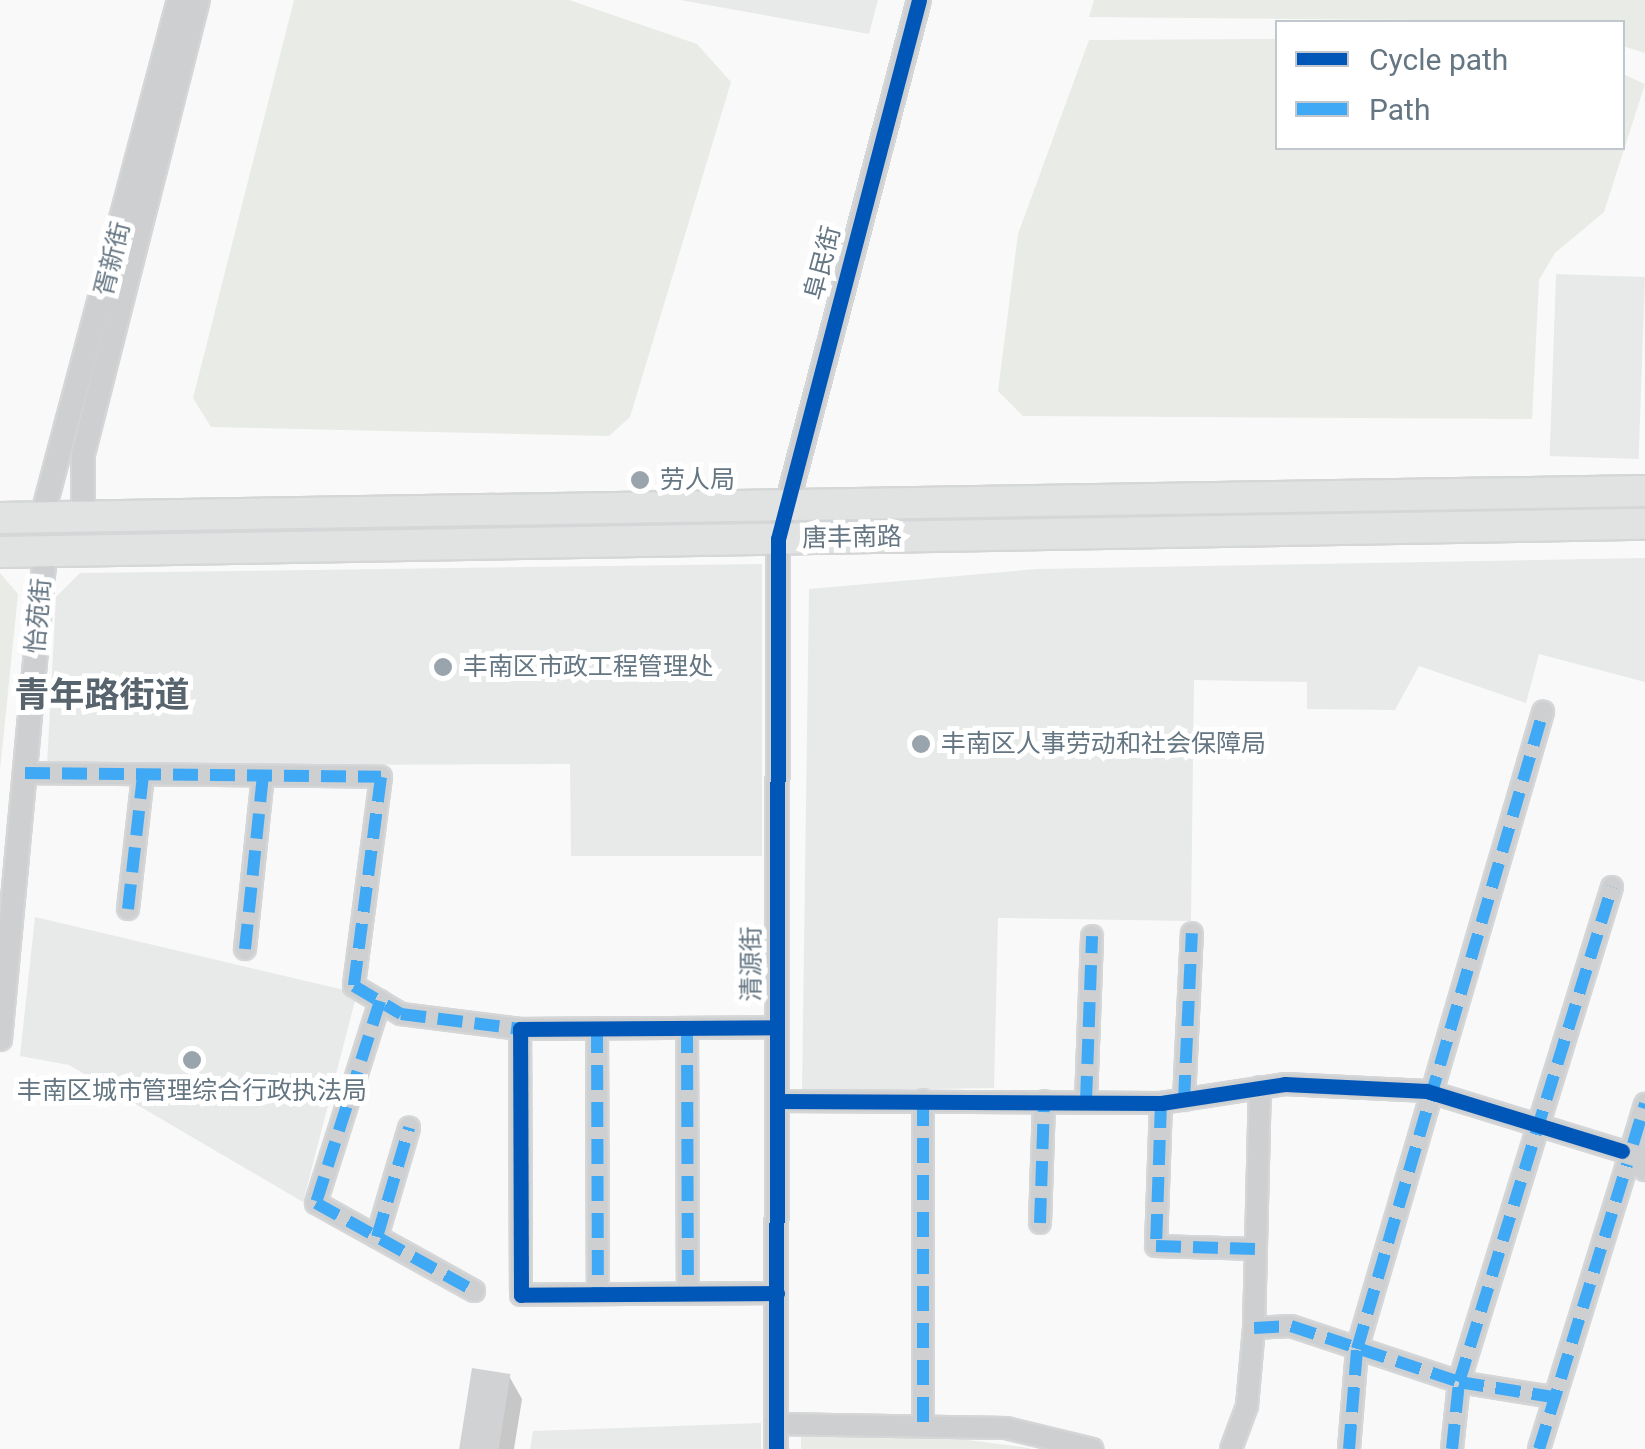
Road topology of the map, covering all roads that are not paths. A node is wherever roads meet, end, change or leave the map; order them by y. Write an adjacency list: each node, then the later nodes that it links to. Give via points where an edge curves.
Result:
1 (179, 0): 7 (street, 胥新街)
2 (198, 0): 6 (street, 胥新街, via 83,454)
3 (919, 0): 5 (street, 阜民街)
4 (1645, 491): 5 (main road, 唐丰南路)
5 (784, 507): 6 (main road, 唐丰南路); 10 (street, 阜民街)
6 (83, 516): 7 (main road, 唐丰南路)
7 (42, 517): 8 (main road, 唐丰南路)
8 (0, 518)
9 (1645, 524): 10 (main road, 唐丰南路)
10 (778, 539): 12 (main road, 唐丰南路); 23 (street, 清源街)
11 (0, 552): 12 (main road, 唐丰南路)
12 (46, 552): 14 (street, 怡苑街)
13 (1543, 712): 29 (street)
14 (25, 774): 15 (street); 27 (street, 怡苑街)
15 (142, 775): 16 (street); 18 (street)
16 (263, 776): 21 (street); 22 (street, via 381,777 354,986)
17 (1612, 887): 37 (street)
18 (128, 909)
19 (1192, 933): 32 (street)
20 (1092, 936): 31 (street)
21 (244, 949)
22 (380, 1001): 24 (street, via 401,1014); 41 (street, via 316,1203)
23 (777, 1027): 26 (street); 33 (street, 清源街)
24 (520, 1028): 25 (street); 45 (street, via 521,1295)
25 (597, 1028): 26 (street); 45 (street)
26 (687, 1028): 46 (street)
27 (0, 1039)
28 (1260, 1087): 29 (street); 32 (street); 42 (street)
29 (1427, 1091): 37 (street); 48 (street)
30 (923, 1100): 33 (street); 34 (street); 51 (street)
31 (1086, 1100): 34 (street); 35 (street)
32 (1184, 1100): 35 (street)
33 (777, 1101): 44 (street, 清源街)
34 (1044, 1101): 40 (street)
35 (1161, 1103): 42 (street, via 1156,1246)
36 (1645, 1104): 39 (street)
37 (1538, 1125): 39 (street); 49 (street)
38 (409, 1128): 41 (street)
39 (1634, 1155): 50 (street)
40 (1040, 1223)
41 (377, 1236): 43 (street)
42 (1256, 1249): 47 (street)
43 (474, 1291)
44 (776, 1293): 46 (street); 52 (street, 清源街)
45 (598, 1294): 46 (street)
46 (688, 1294)
47 (1254, 1328): 48 (street, via 1291,1326); 55 (street, via 1247,1406)
48 (1357, 1349): 49 (street); 56 (street)
49 (1459, 1382): 50 (street); 57 (street)
50 (1553, 1398): 58 (street)
51 (923, 1422): 52 (street); 54 (street)
52 (776, 1424): 53 (street, 清源街)
53 (776, 1449)
54 (1092, 1449)
55 (1231, 1449)
56 (1349, 1449)
57 (1452, 1449)
58 (1539, 1449)

